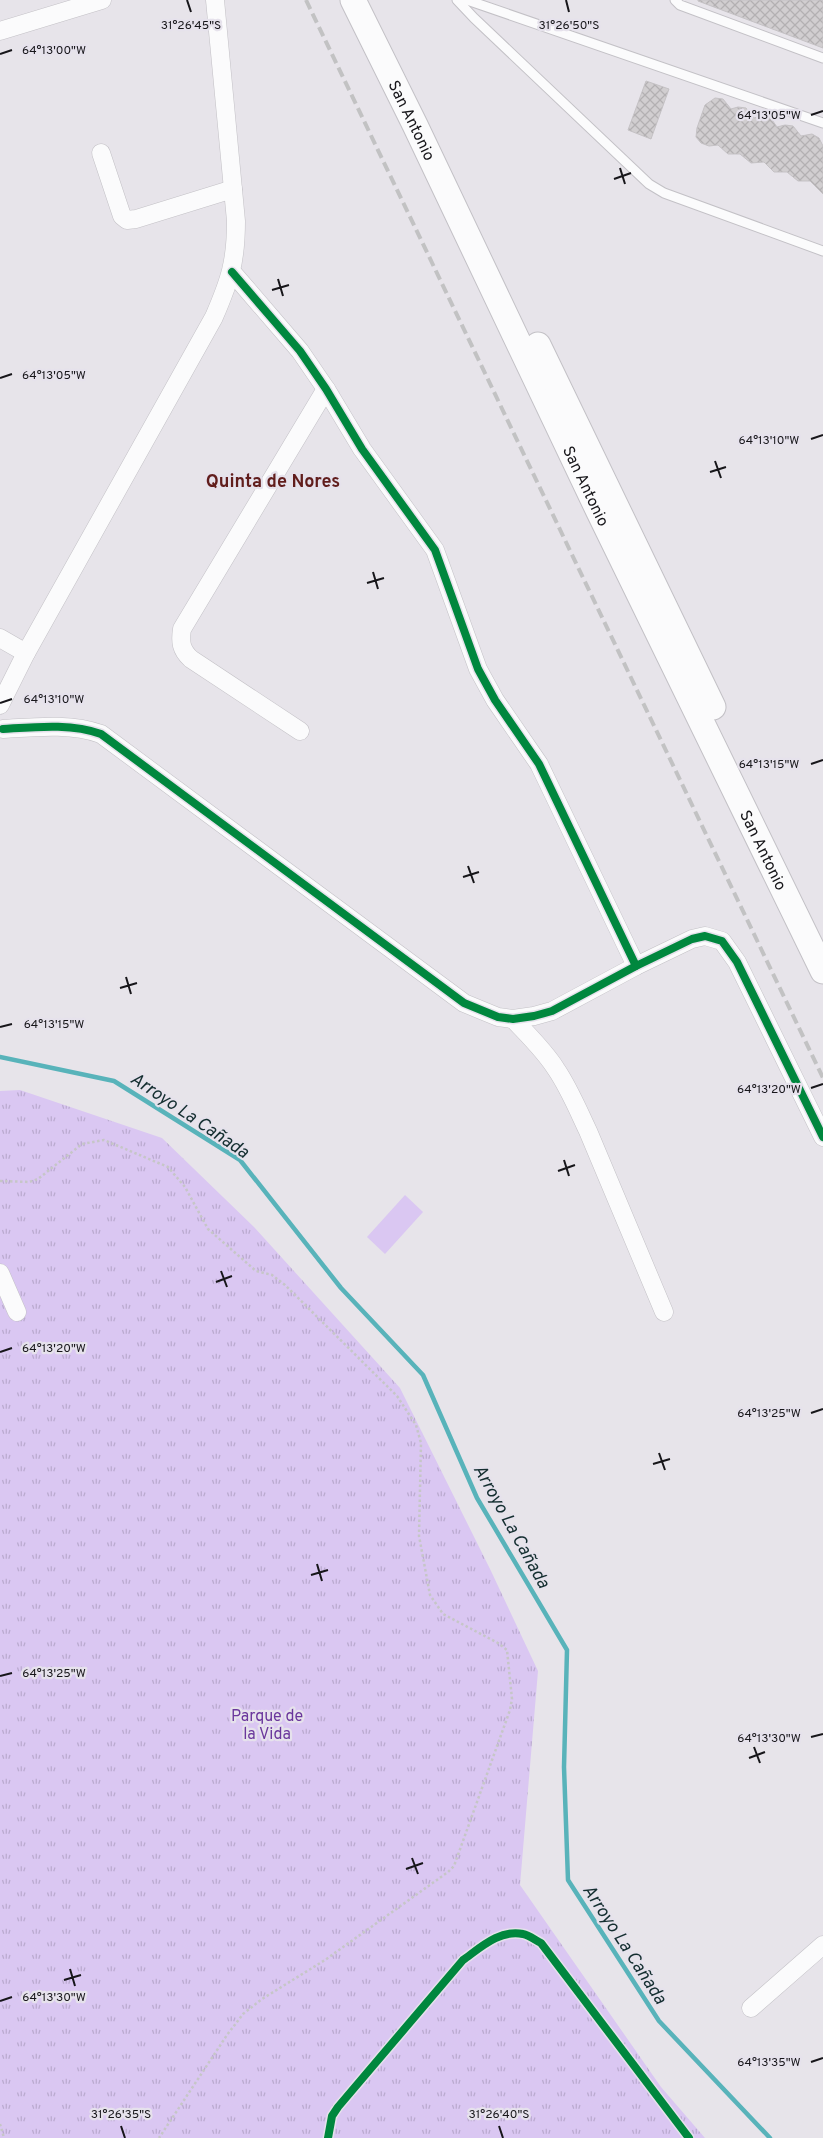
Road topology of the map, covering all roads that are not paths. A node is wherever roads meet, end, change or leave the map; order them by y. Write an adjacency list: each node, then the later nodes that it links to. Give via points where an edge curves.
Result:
1 (102, 0): 8 (street)
2 (215, 0): 12 (street)
3 (353, 0): 23 (main road, San Antonio, via 598,512)
4 (370, 0): 21 (main road, San Antonio)
5 (458, 0): 13 (lane, via 649,184 664,193)
6 (467, 0): 10 (lane)
7 (675, 0): 9 (lane, via 680,5)
8 (0, 31)
9 (823, 58)
10 (823, 123)
11 (101, 153): 12 (street, via 122,216 127,220)
12 (233, 189): 14 (street, via 236,248)
13 (823, 251)
14 (232, 272): 15 (street, via 300,351); 17 (street, via 214,317)
15 (326, 389): 19 (street, via 180,637 185,654 191,659); 22 (street, via 362,450 435,550 482,675 538,764)
16 (0, 638): 17 (street)
17 (26, 653): 18 (street)
18 (0, 704): 20 (street)
19 (300, 731)
20 (2, 732): 24 (street, via 76,728 101,734 464,1003 498,1017)
21 (823, 934)
22 (636, 966): 24 (street, via 552,1011); 25 (street, via 692,939 705,936 722,941 737,962)
23 (823, 971)
24 (513, 1019): 28 (street, via 552,1062 570,1094)
25 (823, 1137)
26 (0, 1273): 27 (street)
27 (17, 1312)
28 (664, 1312)
29 (823, 1944): 30 (street)
30 (751, 2008)

